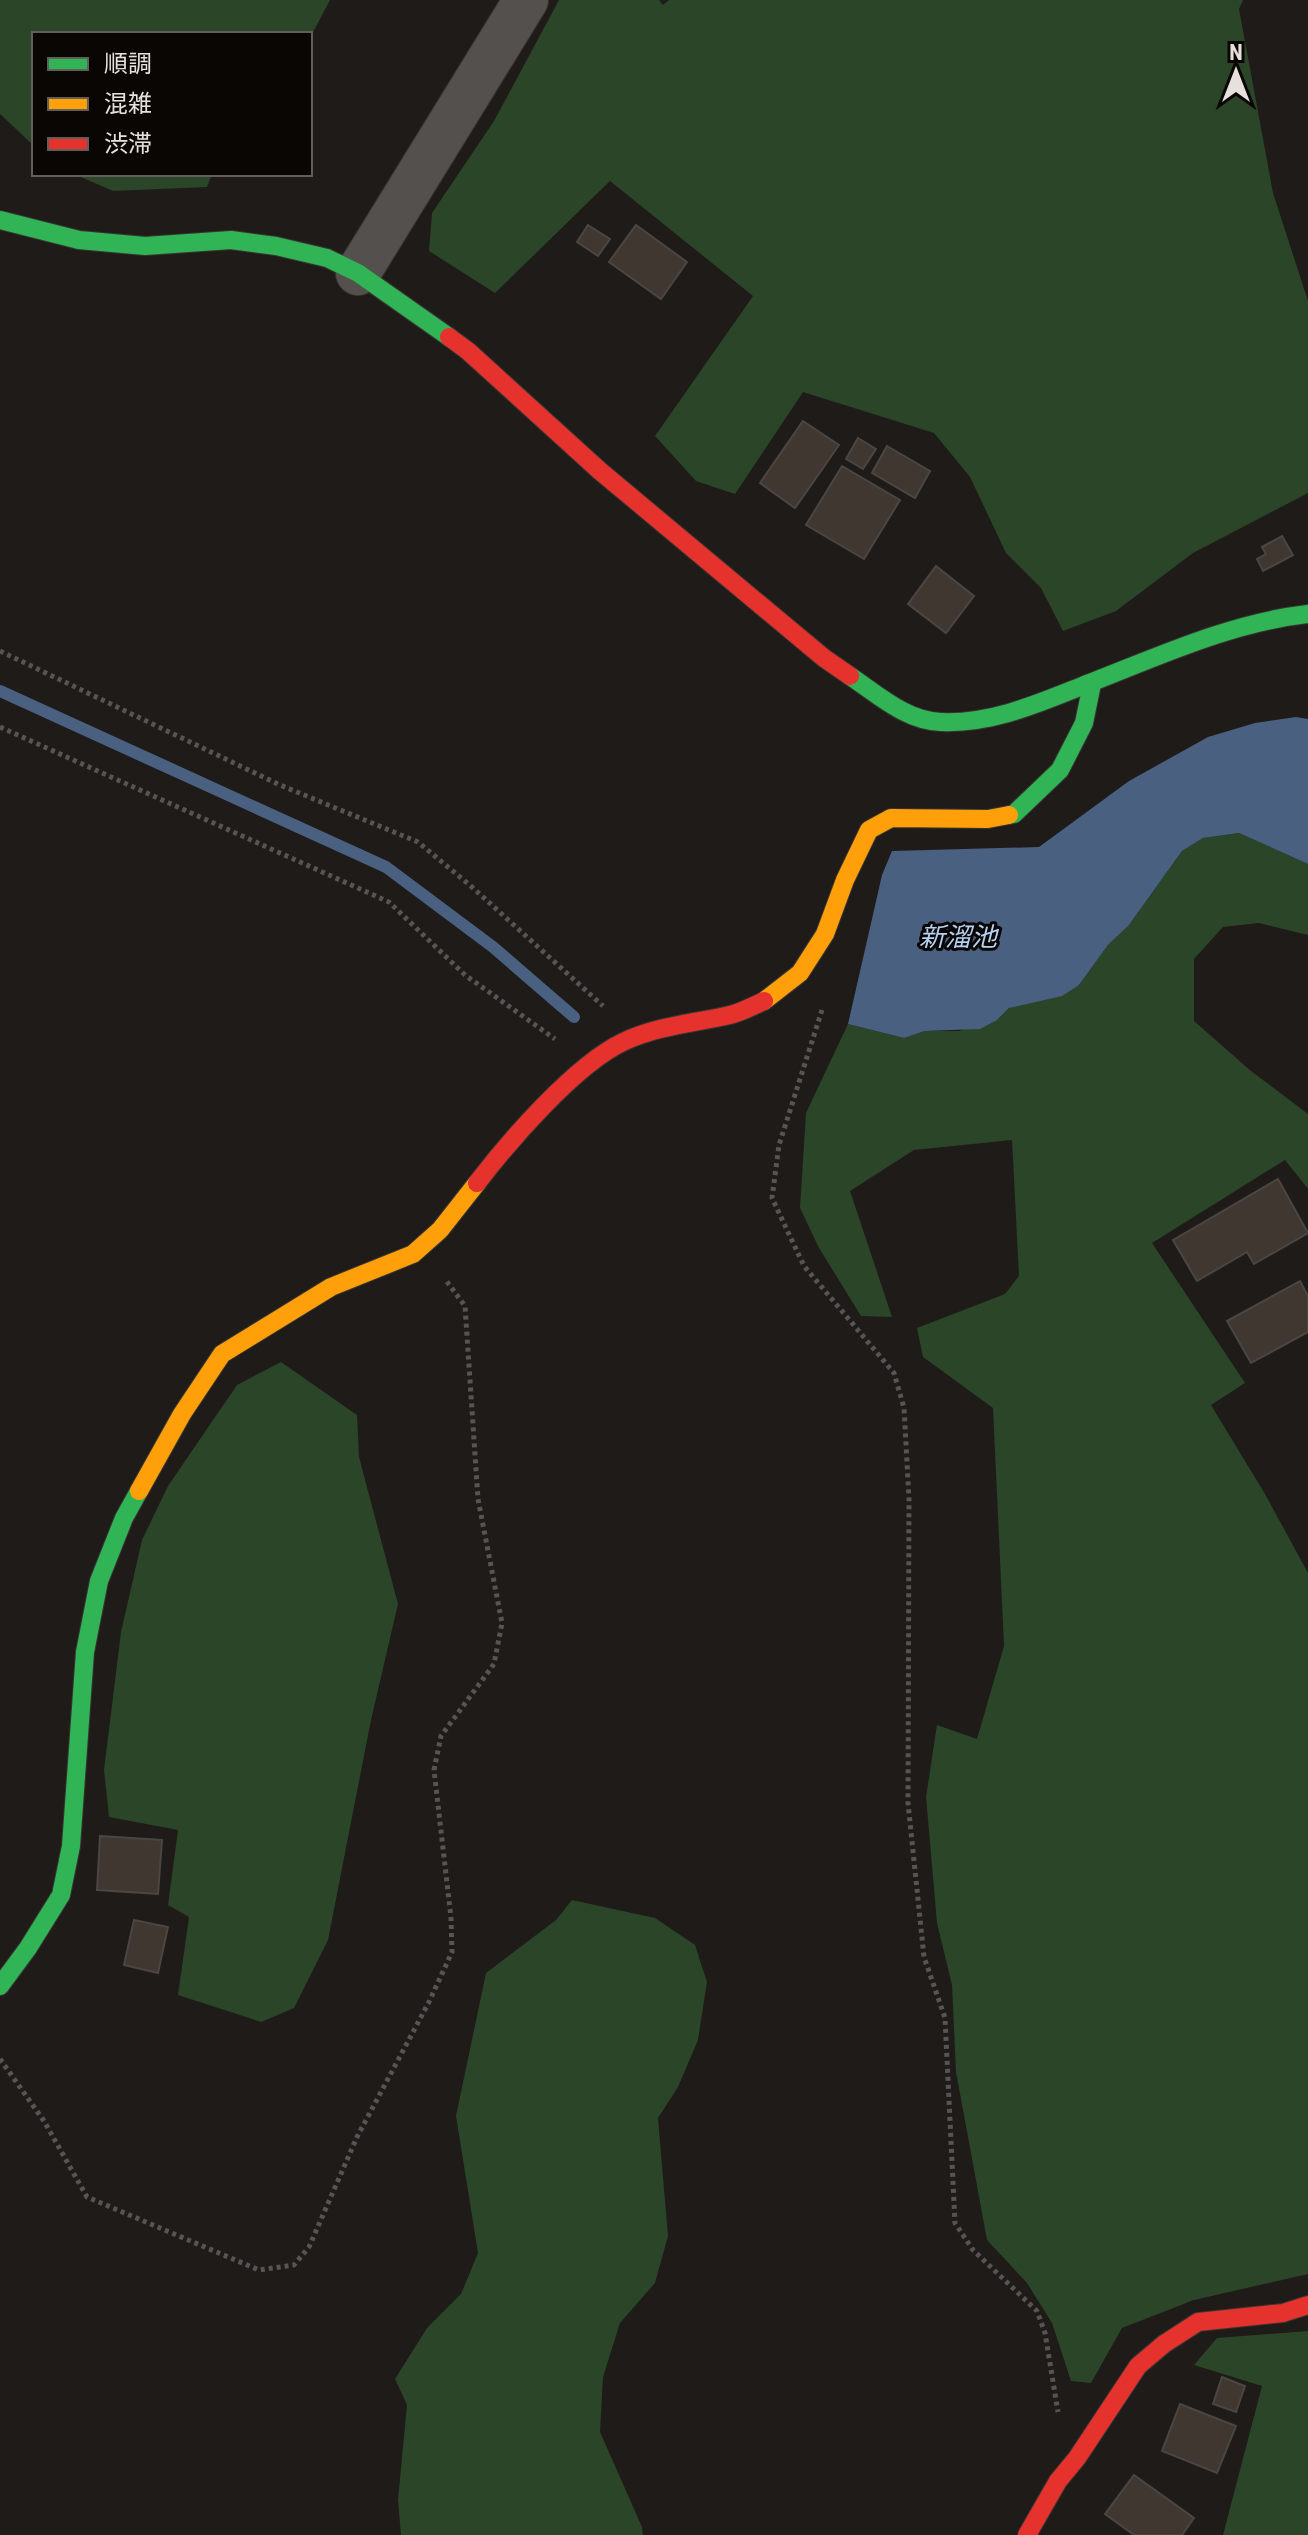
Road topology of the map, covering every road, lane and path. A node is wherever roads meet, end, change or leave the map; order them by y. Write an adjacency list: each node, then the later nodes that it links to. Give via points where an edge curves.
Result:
1 (526, 0): 3 (street)
2 (0, 220): 3 (street, via 79,240 145,246 231,240 276,246 327,258)
3 (358, 273): 6 (street, via 468,351 600,471 824,658 905,713 940,722 1011,714)
4 (1308, 614): 6 (street, via 1271,618 1204,639)
5 (0, 651): 9 (path, via 280,785 418,842 606,1010)
6 (1092, 684): 9 (street, via 1084,723 1060,770 1014,814 988,819 891,818 869,830 825,934 800,973 766,1000 734,1014)
7 (0, 727): 10 (path, via 389,902 465,975 552,1036)
8 (823, 1009): 15 (path, via 779,1145 772,1198 804,1266 894,1373 904,1408 909,1499 908,1803 924,1957 945,2018 955,2223 973,2250 1037,2311 1060,2418)
9 (623, 1042): 10 (street)
10 (581, 1070): 11 (street)
11 (413, 1254): 12 (street, via 331,1287 222,1354 182,1414 124,1518 99,1581 85,1652 71,1846 61,1895); 13 (path, via 446,1281 465,1306 478,1499 502,1623 494,1664 441,1736 434,1770 452,1952 357,2137 309,2247 294,2265 259,2270 87,2197 44,2121)
12 (0, 1986)
13 (0, 2059)
14 (1308, 2305): 15 (street, via 1283,2313 1198,2322 1164,2344 1138,2366)
15 (1077, 2458): 16 (street)
16 (1027, 2535)

